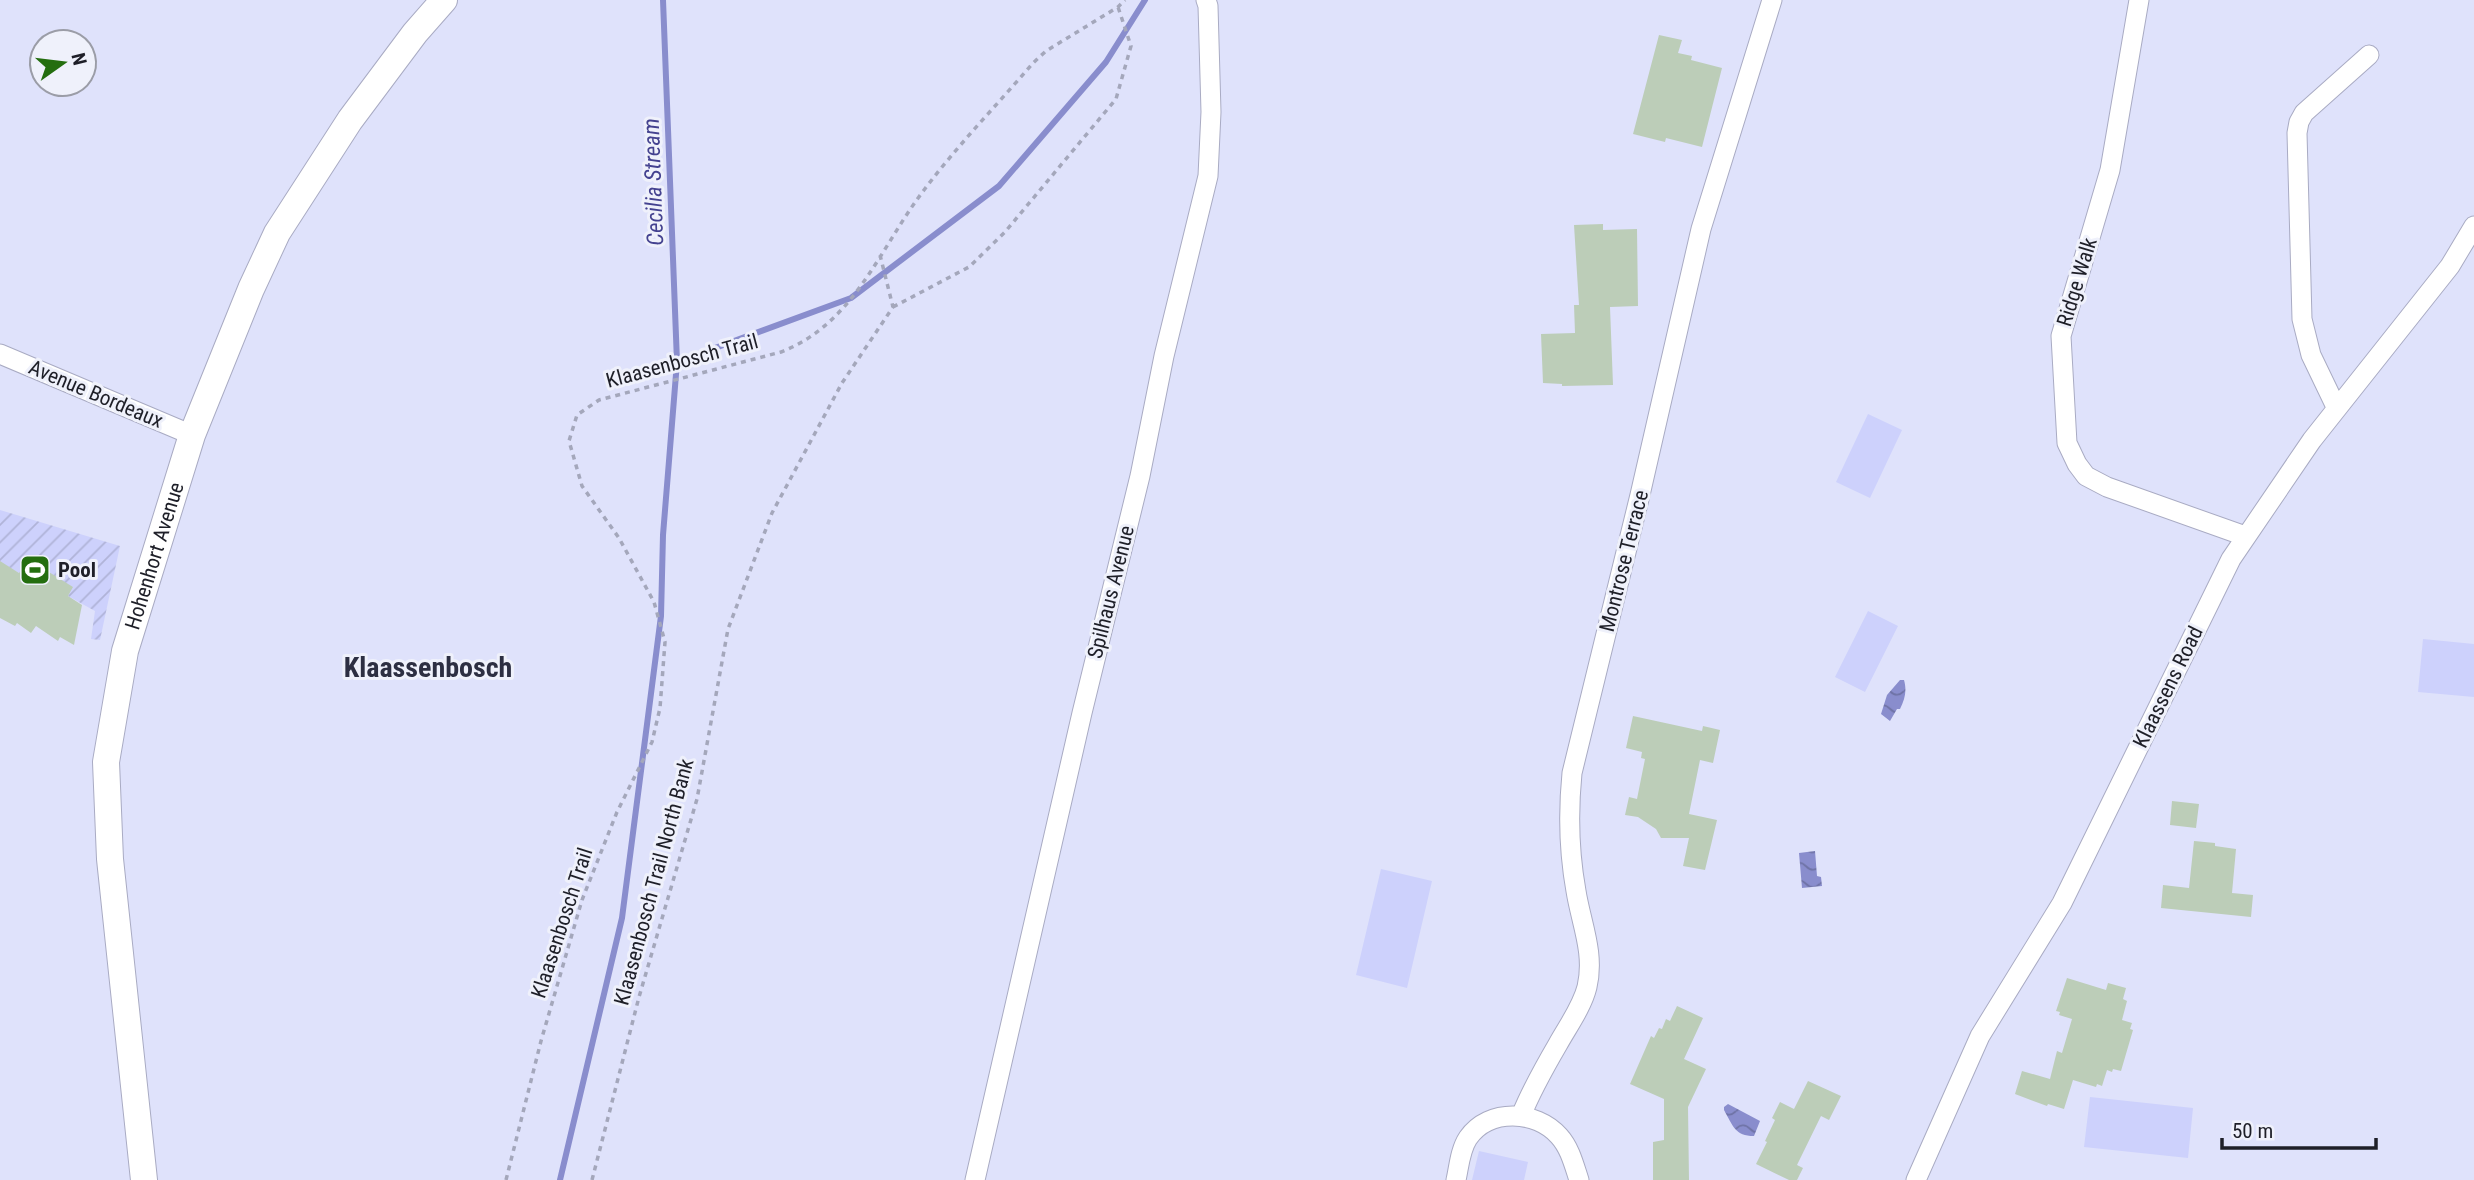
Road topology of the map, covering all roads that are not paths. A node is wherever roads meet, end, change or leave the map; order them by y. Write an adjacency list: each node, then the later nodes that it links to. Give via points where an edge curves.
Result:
1 (444, 0): 9 (street, Hohenhort Avenue, via 350,120 277,233)
2 (1206, 0): 13 (street, Spilhaus Avenue, via 1211,112 1208,176)
3 (1772, 0): 11 (street, Montrose Terrace, via 1701,229 1572,773 1572,863 1590,957 1587,986)
4 (2139, 0): 10 (street, Ridge Walk, via 2110,170 2060,335 2067,443 2086,476 2108,488)
5 (2369, 55): 8 (street, via 2304,113 2297,133 2302,319 2311,355)
6 (2474, 226): 8 (street, Klaassens Road, via 2450,266)
7 (0, 354): 9 (street, Avenue Bordeaux)
8 (2336, 407): 10 (street, Klaassens Road)
9 (191, 435): 12 (street, Hohenhort Avenue, via 125,651 106,762 110,859)
10 (2245, 536): 16 (street, Klaassens Road, via 2062,903 1980,1037)
11 (1521, 1116): 14 (street, via 1497,1118 1472,1133); 15 (street, via 1543,1123 1559,1136)
12 (144, 1180)
13 (975, 1180)
14 (1456, 1180)
15 (1579, 1180)
16 (1916, 1180)

